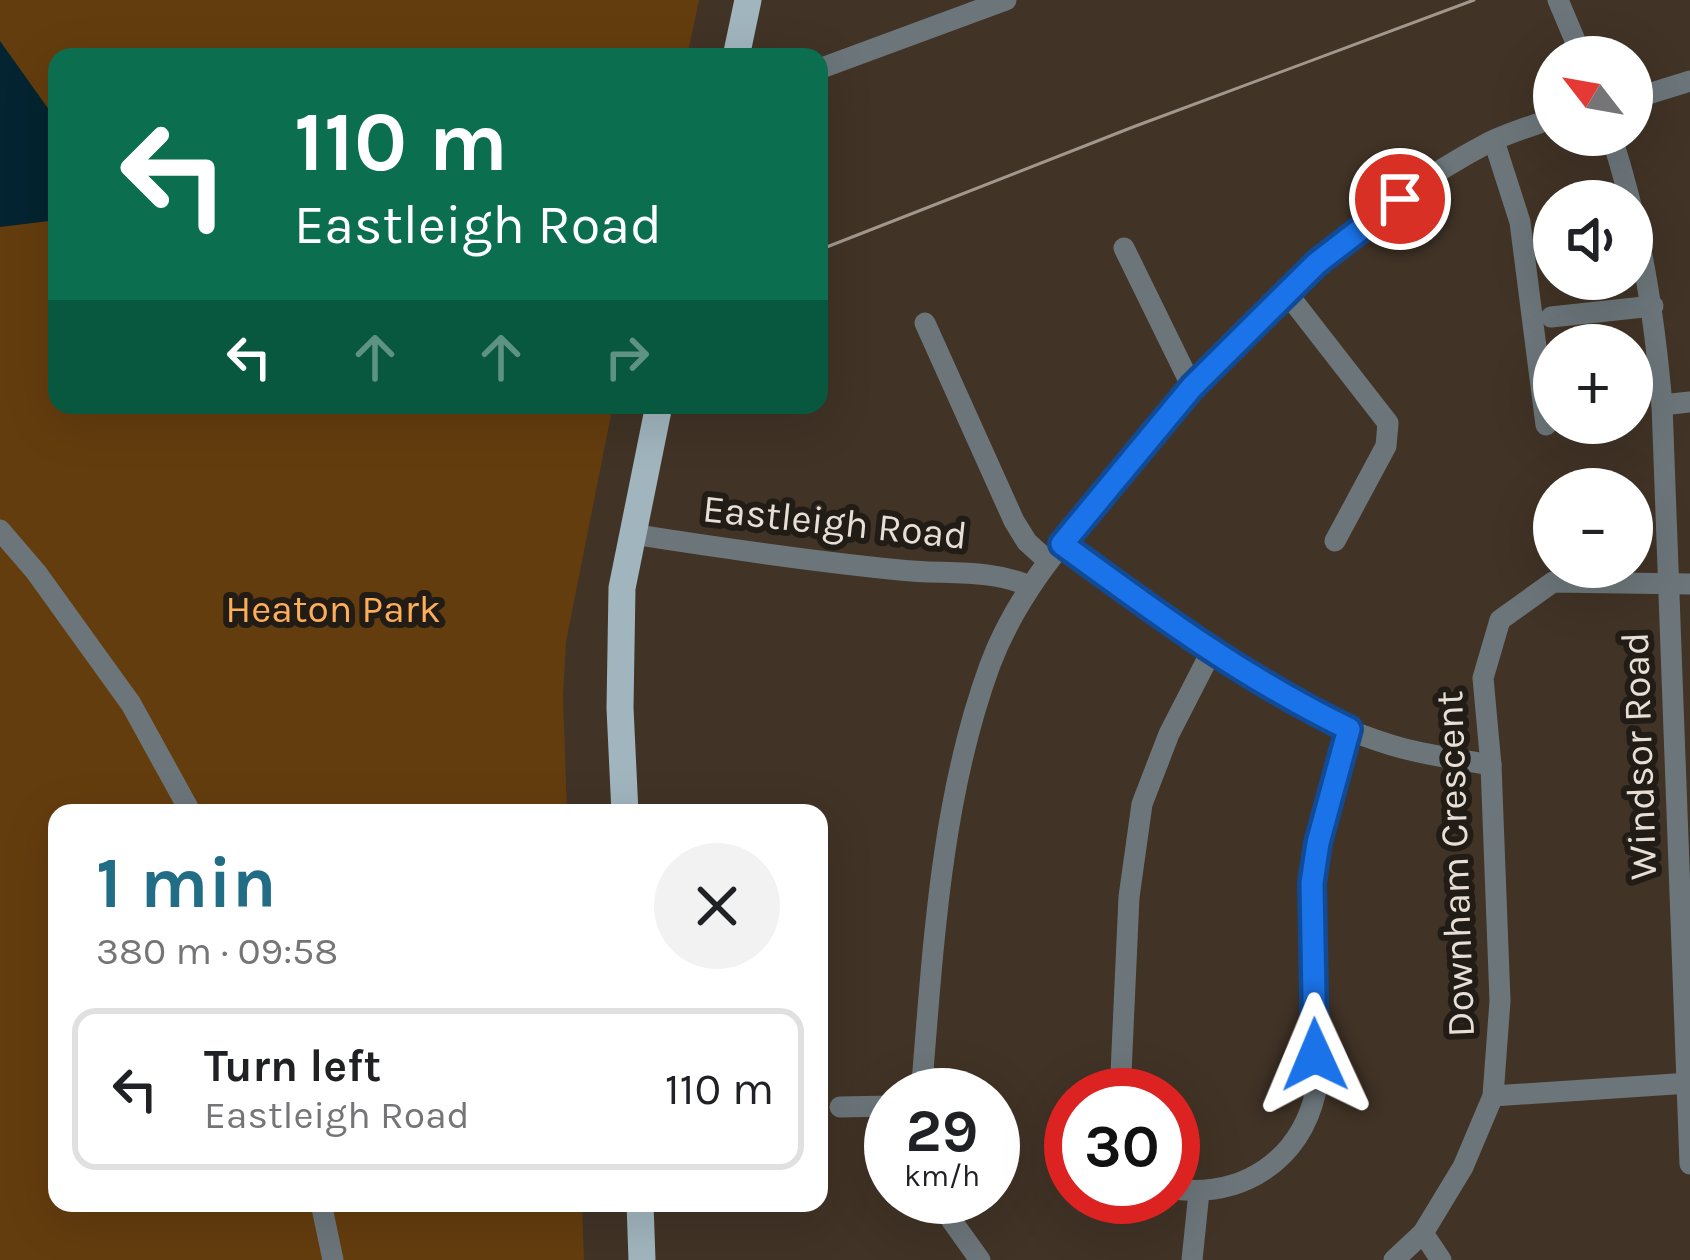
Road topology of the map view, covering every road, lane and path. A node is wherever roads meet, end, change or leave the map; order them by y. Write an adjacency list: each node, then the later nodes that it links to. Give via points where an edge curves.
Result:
1 (748, 0): 5 (main road)
2 (1006, 0): 6 (street)
3 (1558, 0): 4 (street)
4 (1573, 36)
5 (738, 48)
6 (828, 66)
7 (1690, 81): 8 (street)
8 (1653, 92)
9 (1533, 126): 10 (street)
10 (1494, 141): 13 (street, via 1400,199); 17 (street, via 1520,222)
11 (1618, 156): 14 (street, Windsor Road)
12 (1124, 248): 18 (street)
13 (1286, 292): 18 (street); 24 (street, via 1388,423 1386,446)
14 (1653, 306): 15 (street); 20 (street, Windsor Road)
15 (1551, 317)
16 (926, 322): 25 (street, via 1014,521 1027,542)
17 (1533, 324)
18 (1192, 387): 25 (street)
19 (1690, 402): 20 (street)
20 (1662, 405): 26 (street, Windsor Road)
21 (657, 414): 23 (main road)
22 (0, 530): 31 (street, via 131,704)
23 (632, 533): 27 (street, Eastleigh Road, via 819,562 994,575); 32 (main road, via 619,622)
24 (1335, 541)
25 (1055, 552): 27 (street); 28 (street)
26 (1680, 583): 30 (street, Downham Crescent, via 1553,582 1500,620 1483,678); 35 (street, Windsor Road)
27 (1029, 586): 33 (street, via 989,667 959,772)
28 (1211, 652): 29 (street); 34 (street, via 1142,804)
29 (1349, 729): 30 (street); 40 (street, via 1312,883 1316,1091 1309,1122 1256,1175)
30 (1491, 765): 36 (street, Downham Crescent, via 1501,1001)
31 (186, 804)
32 (625, 804)
33 (923, 1068)
34 (1121, 1068)
35 (1688, 1083): 36 (street); 39 (street, Windsor Road)
36 (1493, 1096): 45 (street, Downham Crescent)
37 (839, 1107): 38 (street)
38 (864, 1107)
39 (1690, 1164)
40 (1200, 1192)
41 (323, 1212): 46 (street)
42 (640, 1212): 47 (main road)
43 (955, 1224): 48 (street)
44 (1196, 1224): 49 (street)
45 (1423, 1234): 50 (street, Downham Crescent); 51 (street)
46 (333, 1260)
47 (641, 1260)
48 (980, 1260)
49 (1192, 1260)
50 (1394, 1260)
51 (1441, 1260)

